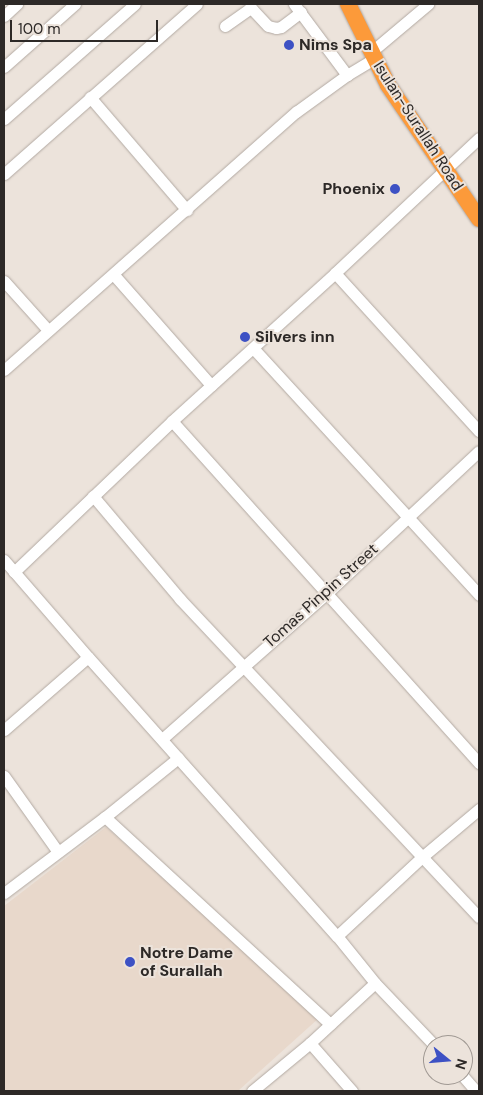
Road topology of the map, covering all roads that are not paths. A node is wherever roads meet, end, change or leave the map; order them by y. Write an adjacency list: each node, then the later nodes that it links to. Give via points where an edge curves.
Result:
1 (17, 4): 8 (street)
2 (75, 4): 11 (street)
3 (135, 4): 14 (street)
4 (197, 4): 13 (street)
5 (348, 4): 10 (highway, Isulan-Surallah Road)
6 (428, 4): 10 (street)
7 (297, 8): 9 (street, via 281,27 268,26 252,9); 12 (street)
8 (4, 16)
9 (225, 26)
10 (372, 56): 12 (street); 16 (highway, Isulan-Surallah Road)
11 (4, 67)
12 (347, 75): 18 (street, via 296,112)
13 (90, 97): 17 (street); 18 (street)
14 (4, 119)
15 (479, 138): 16 (street)
16 (445, 170): 19 (highway, Isulan-Surallah Road); 20 (street)
17 (4, 174)
18 (187, 210): 21 (street)
19 (479, 219)
20 (335, 273): 24 (street); 28 (street)
21 (114, 275): 23 (street); 26 (street)
22 (4, 281): 23 (street)
23 (48, 330): 25 (street)
24 (253, 348): 26 (street); 31 (street)
25 (4, 368)
26 (211, 385): 27 (street)
27 (172, 421): 30 (street); 34 (street)
28 (479, 431)
29 (479, 451): 31 (street, Tomas Pinpin Street)
30 (93, 496): 33 (street); 37 (street, via 180,600)
31 (406, 517): 34 (street, Tomas Pinpin Street); 35 (street)
32 (4, 560): 33 (street)
33 (14, 572): 36 (street)
34 (326, 594): 37 (street, Tomas Pinpin Street); 41 (street)
35 (479, 595)
36 (88, 658): 38 (street); 39 (street)
37 (243, 667): 39 (street, Tomas Pinpin Street); 46 (street)
38 (4, 730)
39 (162, 739): 40 (street)
40 (178, 758): 44 (street); 49 (street)
41 (479, 762)
42 (4, 776): 45 (street)
43 (479, 809): 46 (street)
44 (105, 817): 45 (street); 51 (street)
45 (58, 852): 47 (street)
46 (422, 857): 48 (street); 49 (street)
47 (4, 893)
48 (479, 917)
49 (337, 936): 50 (street)
50 (375, 983): 51 (street); 52 (street)
51 (330, 1024): 53 (street)
52 (424, 1035)
53 (310, 1043): 54 (street); 55 (street)
54 (252, 1091)
55 (352, 1091)

